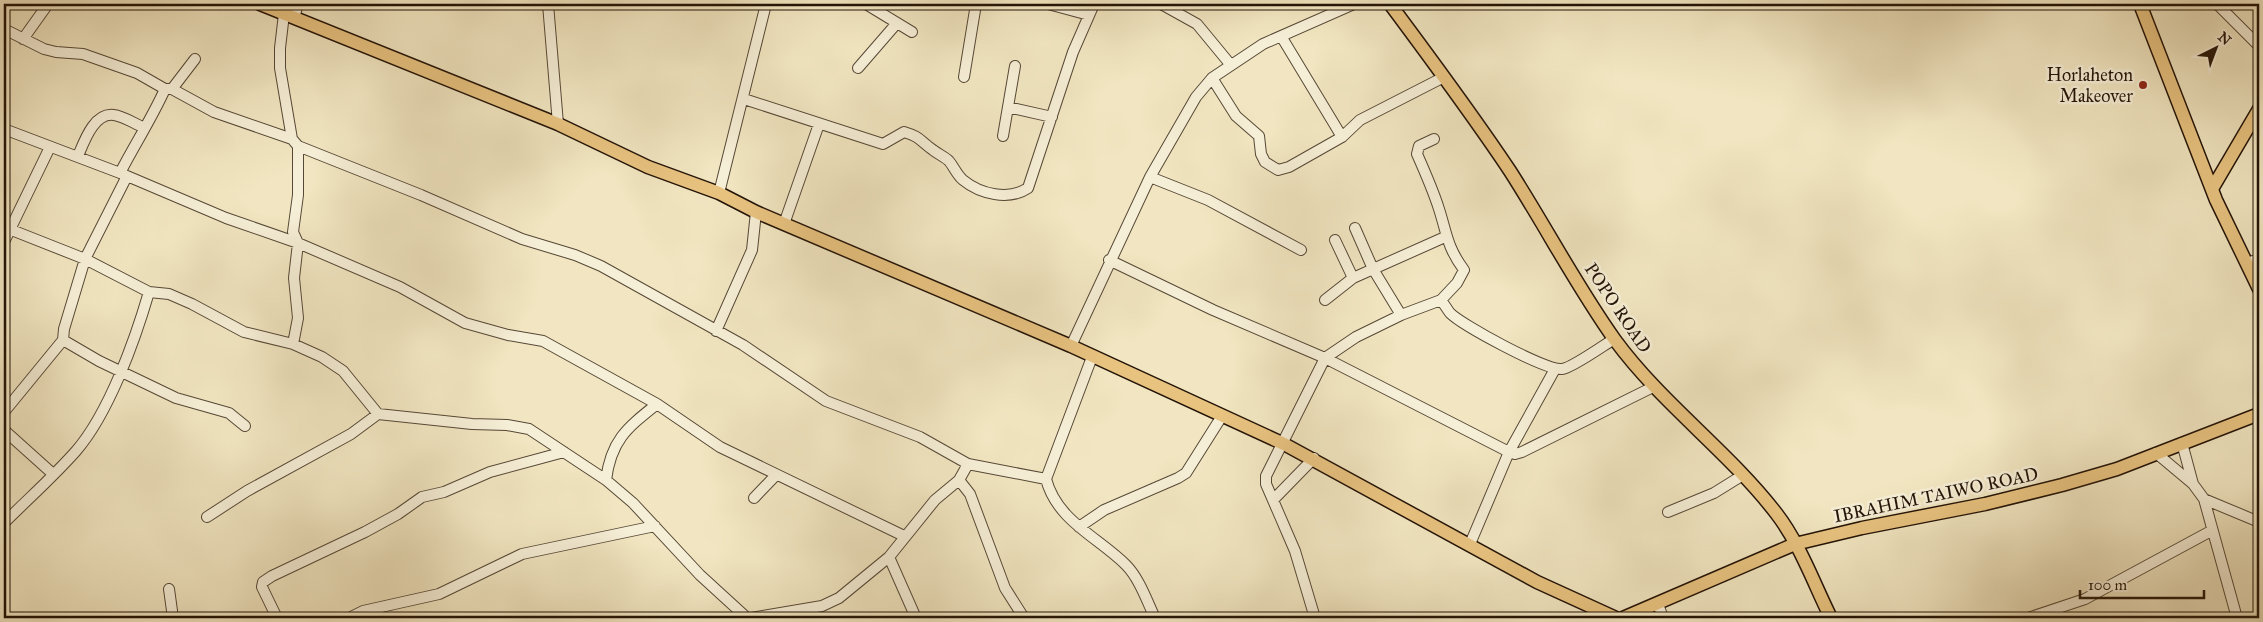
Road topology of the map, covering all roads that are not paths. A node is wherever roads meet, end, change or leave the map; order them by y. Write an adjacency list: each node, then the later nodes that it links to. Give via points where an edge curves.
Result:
1 (48, 4): 21 (street)
2 (260, 4): 16 (main road)
3 (298, 4): 16 (street)
4 (548, 4): 35 (street)
5 (766, 4): 31 (street)
6 (866, 4): 17 (street)
7 (976, 4): 27 (street)
8 (1048, 4): 15 (street)
9 (1094, 4): 15 (street)
10 (1162, 4): 24 (street, via 1197,24)
11 (1354, 4): 20 (street)
12 (1390, 4): 28 (main road, POPO ROAD)
13 (2140, 4): 47 (main road)
14 (2218, 4): 22 (street)
15 (1089, 15): 34 (street)
16 (289, 16): 35 (main road); 42 (street, via 280,48 280,68)
17 (897, 23): 19 (street); 26 (street)
18 (4, 29): 21 (street)
19 (912, 32)
20 (1281, 36): 24 (street); 40 (street)
21 (23, 39): 30 (street, via 50,51 82,54 137,73)
22 (2259, 46)
23 (195, 59): 30 (street)
24 (1230, 64): 29 (street)
25 (1015, 66): 32 (street)
26 (858, 68)
27 (964, 77)
28 (1444, 77): 40 (street, via 1360,120); 70 (main road, POPO ROAD, via 1510,172)
29 (1212, 78): 40 (street, via 1236,116 1259,136 1265,162 1278,170 1289,168); 46 (street, via 1196,97)
30 (169, 89): 37 (street, via 151,120); 42 (street, via 214,112)
31 (744, 98): 36 (street); 48 (street)
32 (1008, 107): 34 (street); 39 (street)
33 (2259, 109): 47 (main road)
34 (1052, 117): 36 (street, via 1028,188 1012,195 973,187 922,138 904,132 883,144)
35 (558, 124): 48 (main road, via 648,167)
36 (819, 124): 50 (street)
37 (143, 127): 44 (street, via 114,115 103,117 92,126); 45 (street)
38 (4, 129): 43 (street)
39 (1004, 136)
40 (1342, 137)
41 (1434, 139): 53 (street, via 1419,146 1417,154 1438,205)
42 (295, 143): 56 (street, via 298,195 294,232); 69 (street, via 522,239 601,266)
43 (50, 147): 44 (street); 52 (street)
44 (78, 156): 45 (street)
45 (123, 174): 56 (street, via 226,218); 58 (street)
46 (1150, 177): 57 (street, via 1208,200); 60 (street)
47 (2212, 189): 61 (main road)
48 (720, 193): 49 (main road)
49 (756, 212): 50 (main road); 69 (street, via 752,250)
50 (784, 224): 73 (main road)
51 (1355, 228): 62 (street)
52 (7, 229): 55 (street); 58 (street)
53 (1445, 237): 62 (street); 67 (street, via 1464,270)
54 (1335, 240): 63 (street)
55 (4, 242)
56 (298, 243): 72 (street, via 294,278 298,318); 79 (street, via 400,287 465,323 543,341)
57 (1301, 250)
58 (85, 259): 65 (street); 71 (street)
59 (2259, 259): 61 (street)
60 (1109, 260): 73 (street); 75 (street, via 1213,310)
61 (2248, 267): 64 (main road)
62 (1373, 269): 63 (street); 68 (street)
63 (1353, 278): 66 (street)
64 (2259, 289)
65 (149, 292): 72 (street, via 169,294 184,300 252,335); 77 (street, via 128,357)
66 (1325, 300)
67 (1441, 300): 68 (street); 76 (street, via 1450,313 1469,326 1538,363)
68 (1401, 315): 75 (street, via 1356,337)
69 (716, 331): 92 (street, via 743,345 826,401 920,436)
70 (1614, 338): 76 (street, via 1565,368); 78 (main road, POPO ROAD)
71 (63, 340): 77 (street); 80 (street)
72 (293, 344): 81 (street, via 343,371)
73 (1070, 346): 74 (main road)
74 (1092, 357): 83 (main road); 96 (street)
75 (1325, 358): 87 (street); 89 (street)
76 (1555, 368): 89 (street)
77 (120, 371): 84 (street, via 176,398 229,413); 93 (street, via 90,432)
78 (1653, 386): 89 (street, via 1522,452); 95 (main road, POPO ROAD)
79 (657, 404): 94 (street, via 720,447); 97 (street, via 627,428 616,442)
80 (4, 412)
81 (378, 414): 88 (street, via 529,429); 104 (street, via 351,434 247,491)
82 (2259, 414): 86 (main road, IBRAHIM TAIWO ROAD)
83 (1222, 416): 87 (main road); 108 (street, via 1186,472 1104,510)
84 (245, 426)
85 (4, 430): 93 (street)
86 (2182, 443): 90 (main road, IBRAHIM TAIWO ROAD); 99 (street)
87 (1284, 444): 91 (main road); 101 (street, via 1266,476 1266,484)
88 (564, 452): 97 (street); 117 (street, via 490,472 444,492 422,497 365,532 272,576 263,582 262,587)
89 (1509, 452): 111 (street)
90 (2156, 453): 99 (street); 112 (main road, IBRAHIM TAIWO ROAD, via 2062,486)
91 (1314, 458): 101 (street); 111 (main road)
92 (968, 464): 96 (street); 98 (street)
93 (54, 474): 106 (street)
94 (776, 475): 100 (street); 110 (street)
95 (1742, 475): 103 (street, via 1714,493); 112 (main road, POPO ROAD, via 1778,515)
96 (1046, 479): 108 (street, via 1049,491 1059,506)
97 (606, 480): 107 (street)
98 (959, 480): 110 (street, via 935,500); 122 (street, via 970,494 1005,588)
99 (2193, 484): 102 (street)
100 (754, 498)
101 (1274, 499): 124 (street, via 1295,550)
102 (2204, 499): 105 (street); 109 (street)
103 (1668, 512)
104 (207, 517)
105 (2259, 522)
106 (4, 523)
107 (655, 526): 118 (street, via 522,554 439,594 362,611); 119 (street, via 700,575)
108 (1079, 526): 123 (street, via 1126,565)
109 (2211, 531): 129 (street, via 2085,600); 130 (street)
110 (904, 536): 113 (street)
111 (1470, 544): 125 (main road, via 1560,593)
112 (1795, 544): 115 (main road, IBRAHIM TAIWO ROAD); 128 (main road, POPO ROAD)
113 (890, 557): 120 (street, via 839,598 822,606); 121 (street)
114 (169, 590): 116 (street)
115 (1658, 604): 126 (main road, IBRAHIM TAIWO ROAD); 127 (street)
116 (173, 618)
117 (277, 618)
118 (349, 618)
119 (747, 618)
120 (751, 618)
121 (916, 618)
122 (1024, 618)
123 (1155, 618)
124 (1315, 618)
125 (1616, 618)
126 (1623, 618)
127 (1663, 618)
128 (1831, 618)
129 (2028, 618)
130 (2237, 618)

